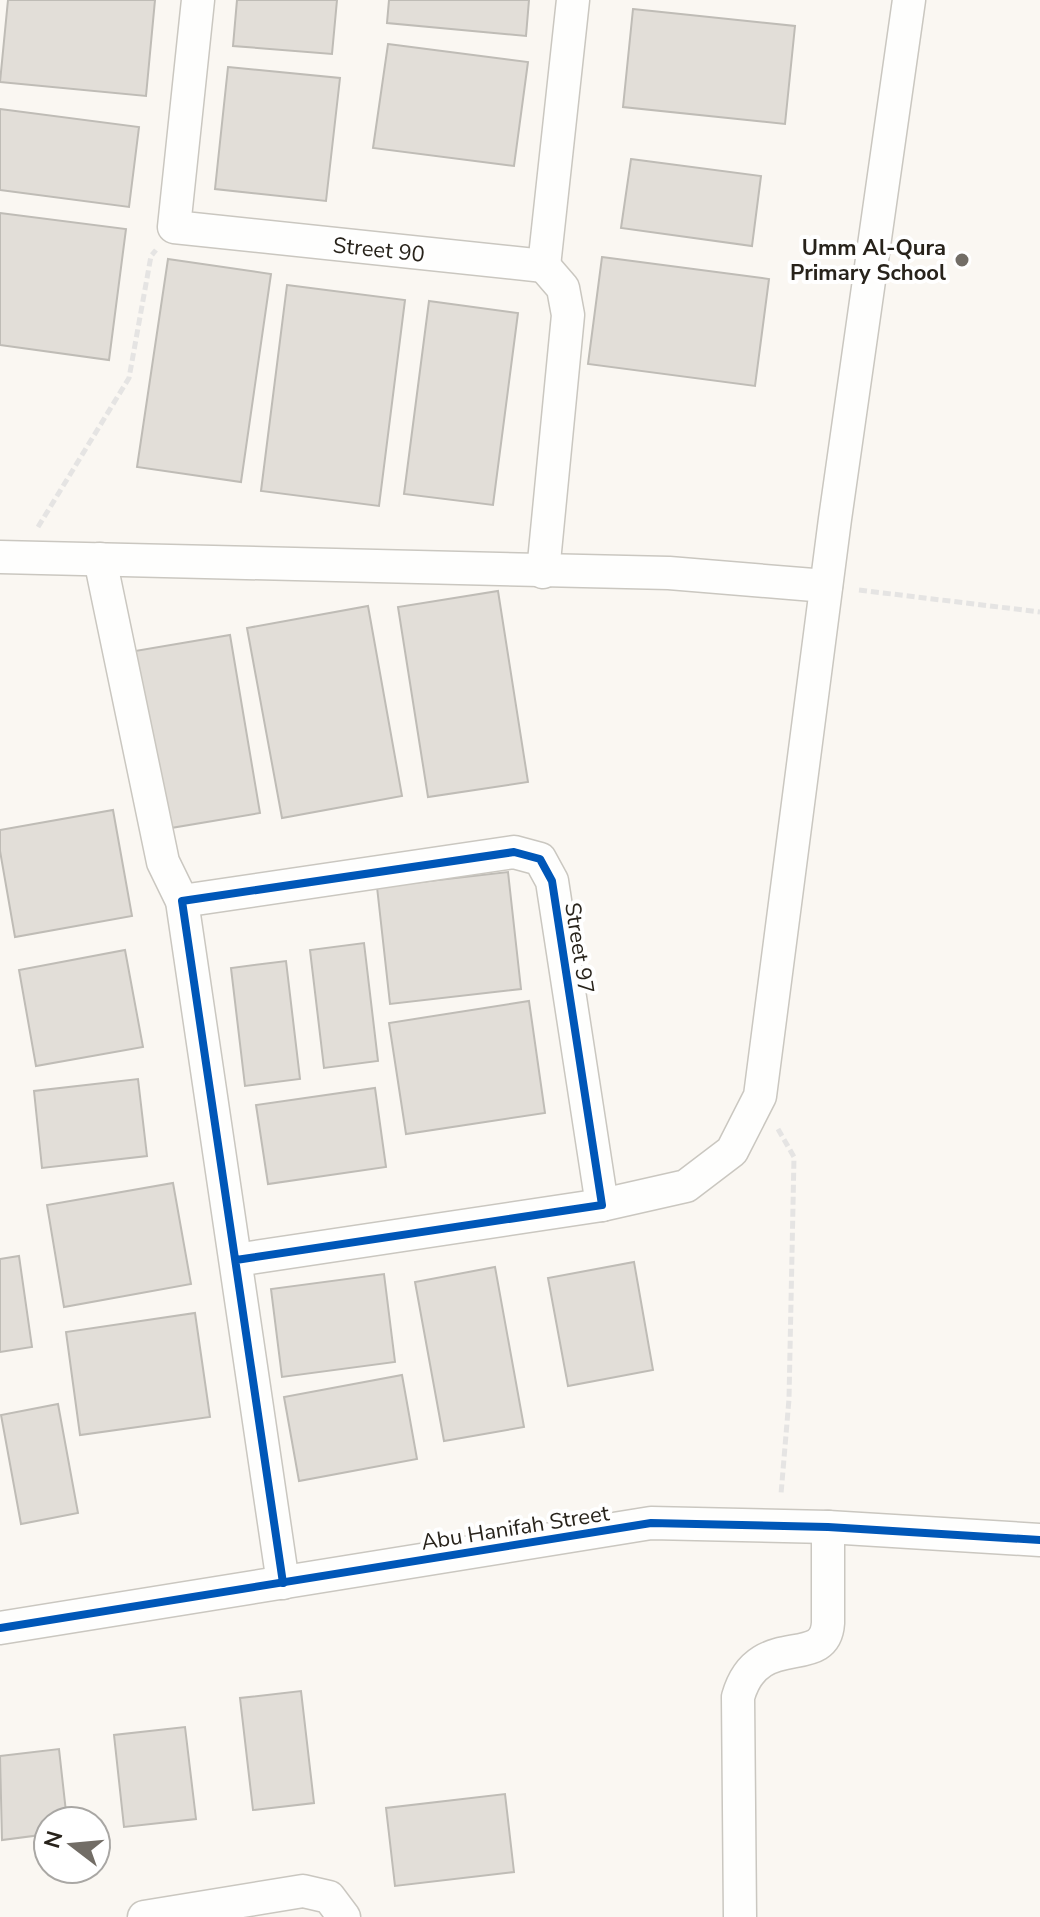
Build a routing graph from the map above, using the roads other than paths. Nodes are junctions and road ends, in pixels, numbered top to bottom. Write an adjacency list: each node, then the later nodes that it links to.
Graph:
1 (198, 0): 4 (street, Street 90)
2 (573, 0): 4 (street)
3 (909, 0): 8 (street)
4 (544, 266): 7 (street)
5 (10, 558): 6 (street)
6 (100, 559): 7 (street); 9 (street)
7 (543, 572): 8 (street)
8 (826, 586): 10 (street)
9 (182, 901): 10 (street, Street 97); 11 (street)
10 (602, 1205): 11 (street)
11 (236, 1260): 14 (street)
12 (828, 1527): 13 (street, Abu Hanifah Street); 14 (street, Abu Hanifah Street); 18 (street)
13 (1040, 1540)
14 (283, 1583): 15 (street, Abu Hanifah Street)
15 (0, 1628)
16 (144, 1917): 17 (street)
17 (344, 1917)
18 (740, 1917)

